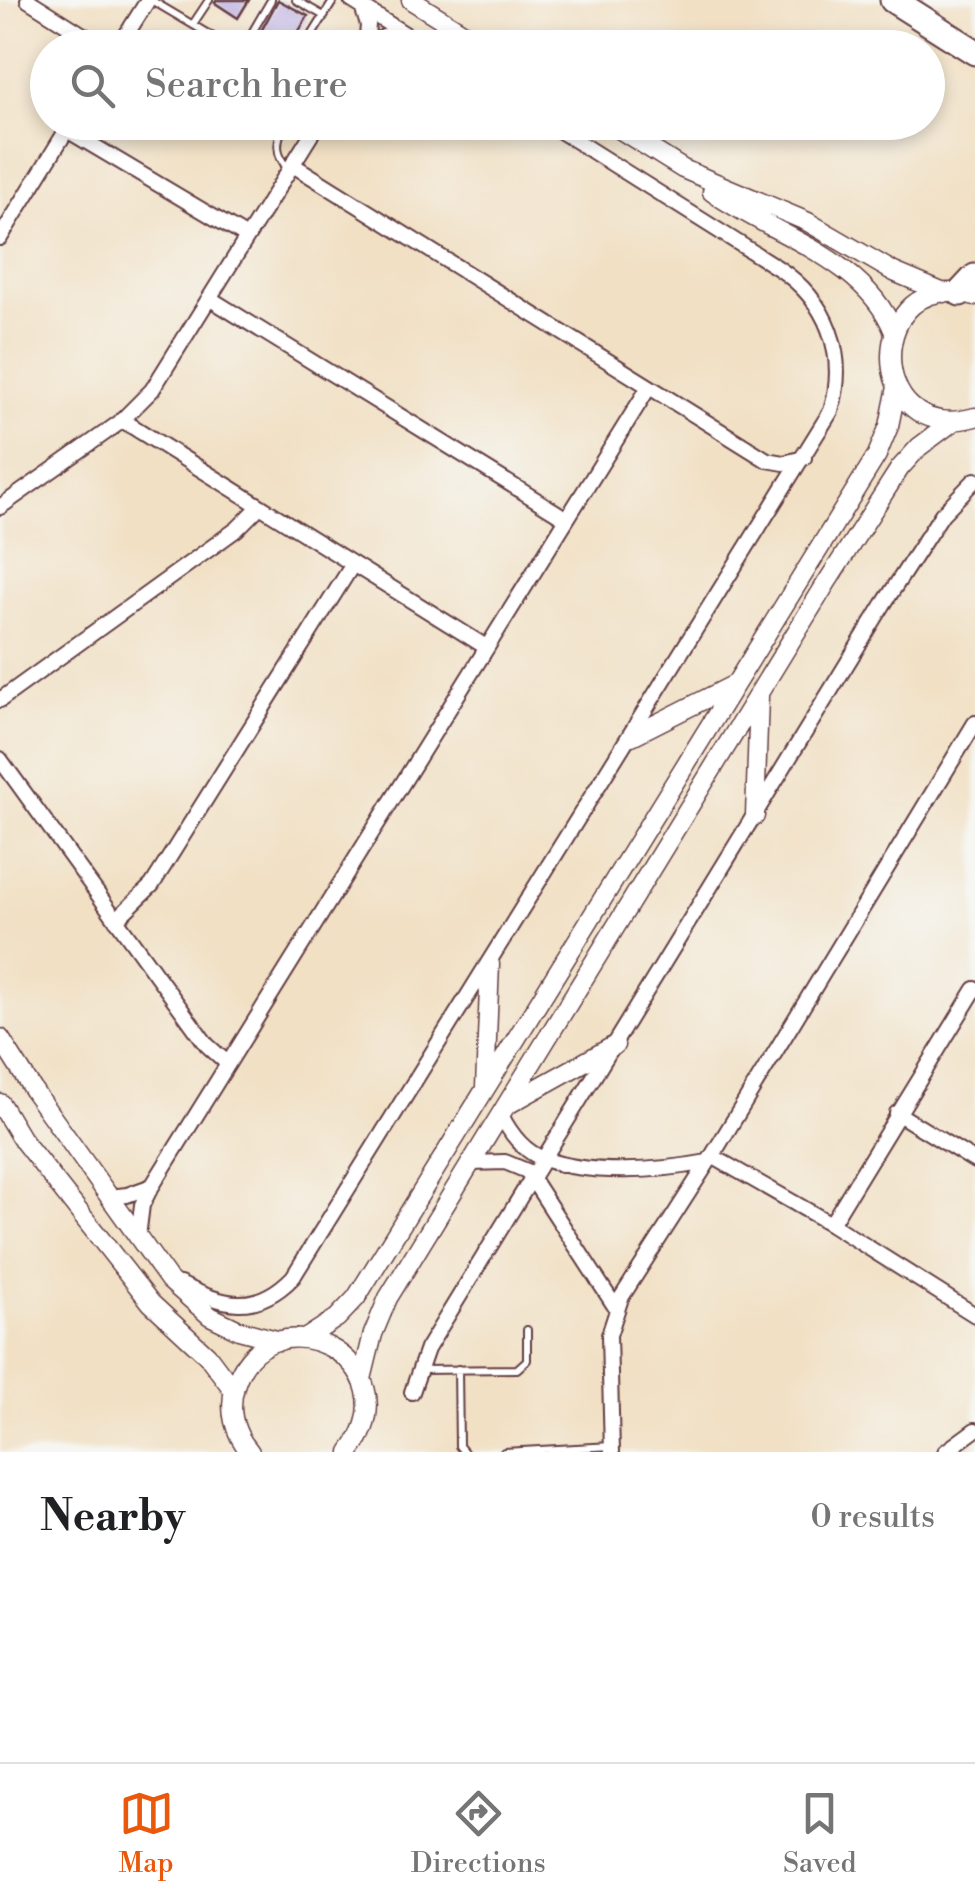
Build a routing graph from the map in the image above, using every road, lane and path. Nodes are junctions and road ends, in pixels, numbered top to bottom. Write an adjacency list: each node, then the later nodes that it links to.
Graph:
1 (28, 0): 13 (street)
2 (150, 0): 11 (lane); 14 (street)
3 (209, 0): 11 (lane)
4 (271, 0): 16 (lane)
5 (296, 0): 10 (lane)
6 (334, 0): 10 (lane)
7 (411, 0): 20 (street)
8 (893, 0): 12 (highway)
9 (357, 3): 18 (street); 19 (street)
10 (324, 16): 17 (lane)
11 (194, 24): 15 (lane)
12 (929, 25): 21 (highway); 22 (highway)
13 (76, 30)
14 (130, 30)
15 (204, 30)
16 (253, 30)
17 (315, 30)
18 (368, 30)
19 (399, 30)
20 (459, 30)
21 (934, 30)
22 (938, 30)
23 (945, 34): 25 (highway)
24 (945, 40): 26 (highway)
25 (975, 52)
26 (975, 68)
27 (60, 140): 36 (street)
28 (91, 140): 35 (street)
29 (278, 140): 33 (lane)
30 (308, 140): 33 (street)
31 (574, 140): 45 (street)
32 (636, 140): 34 (street)
33 (291, 167): 35 (street); 40 (street)
34 (683, 170): 37 (street); 39 (street)
35 (247, 237): 38 (street)
36 (0, 238)
37 (963, 290): 39 (street)
38 (209, 298): 43 (street); 51 (street)
39 (894, 332): 41 (street)
40 (649, 387): 46 (street); 51 (street)
41 (896, 387): 44 (street); 54 (street)
42 (975, 417): 44 (street)
43 (122, 420): 49 (street); 50 (street)
44 (954, 421): 55 (street)
45 (804, 458): 46 (street); 48 (street)
46 (767, 460): 48 (street)
47 (975, 480): 60 (street)
48 (781, 496): 58 (street)
49 (260, 506): 52 (street); 56 (street)
50 (0, 507)
51 (566, 519): 53 (street)
52 (353, 564): 53 (street); 61 (street)
53 (486, 648): 66 (street)
54 (735, 684): 58 (street); 67 (street)
55 (759, 694): 60 (street); 69 (street)
56 (0, 700)
57 (975, 724): 71 (street)
58 (632, 736): 62 (street)
59 (0, 759): 61 (street)
60 (755, 816): 65 (street)
61 (116, 920): 66 (street)
62 (490, 964): 67 (street); 80 (street)
63 (975, 989): 70 (street)
64 (0, 1038): 77 (street)
65 (615, 1045): 69 (street); 72 (street)
66 (227, 1063): 76 (street)
67 (486, 1090): 84 (street)
68 (0, 1103): 89 (street)
69 (504, 1110): 72 (street); 74 (street)
70 (897, 1113): 73 (street); 78 (street)
71 (710, 1159): 72 (street); 78 (street); 81 (street)
72 (544, 1160): 75 (street)
73 (975, 1161)
74 (471, 1164): 75 (street); 88 (street)
75 (532, 1178): 81 (street); 87 (street)
76 (153, 1186): 77 (street); 79 (street)
77 (109, 1197): 79 (street)
78 (831, 1224): 82 (street)
79 (138, 1238): 80 (street)
80 (167, 1278): 85 (street)
81 (616, 1308): 94 (street)
82 (975, 1315)
83 (527, 1330): 86 (lane)
84 (306, 1338): 85 (street); 88 (street)
85 (280, 1341): 89 (street)
86 (458, 1369): 87 (lane); 97 (lane)
87 (418, 1370): 90 (street)
88 (362, 1379): 91 (street)
89 (234, 1391): 93 (street)
90 (412, 1392)
91 (363, 1430): 95 (street); 96 (street)
92 (975, 1430): 99 (street)
93 (243, 1448)
94 (612, 1449): 98 (lane)
95 (350, 1452)
96 (364, 1452)
97 (464, 1452)
98 (504, 1452)
99 (945, 1452)

